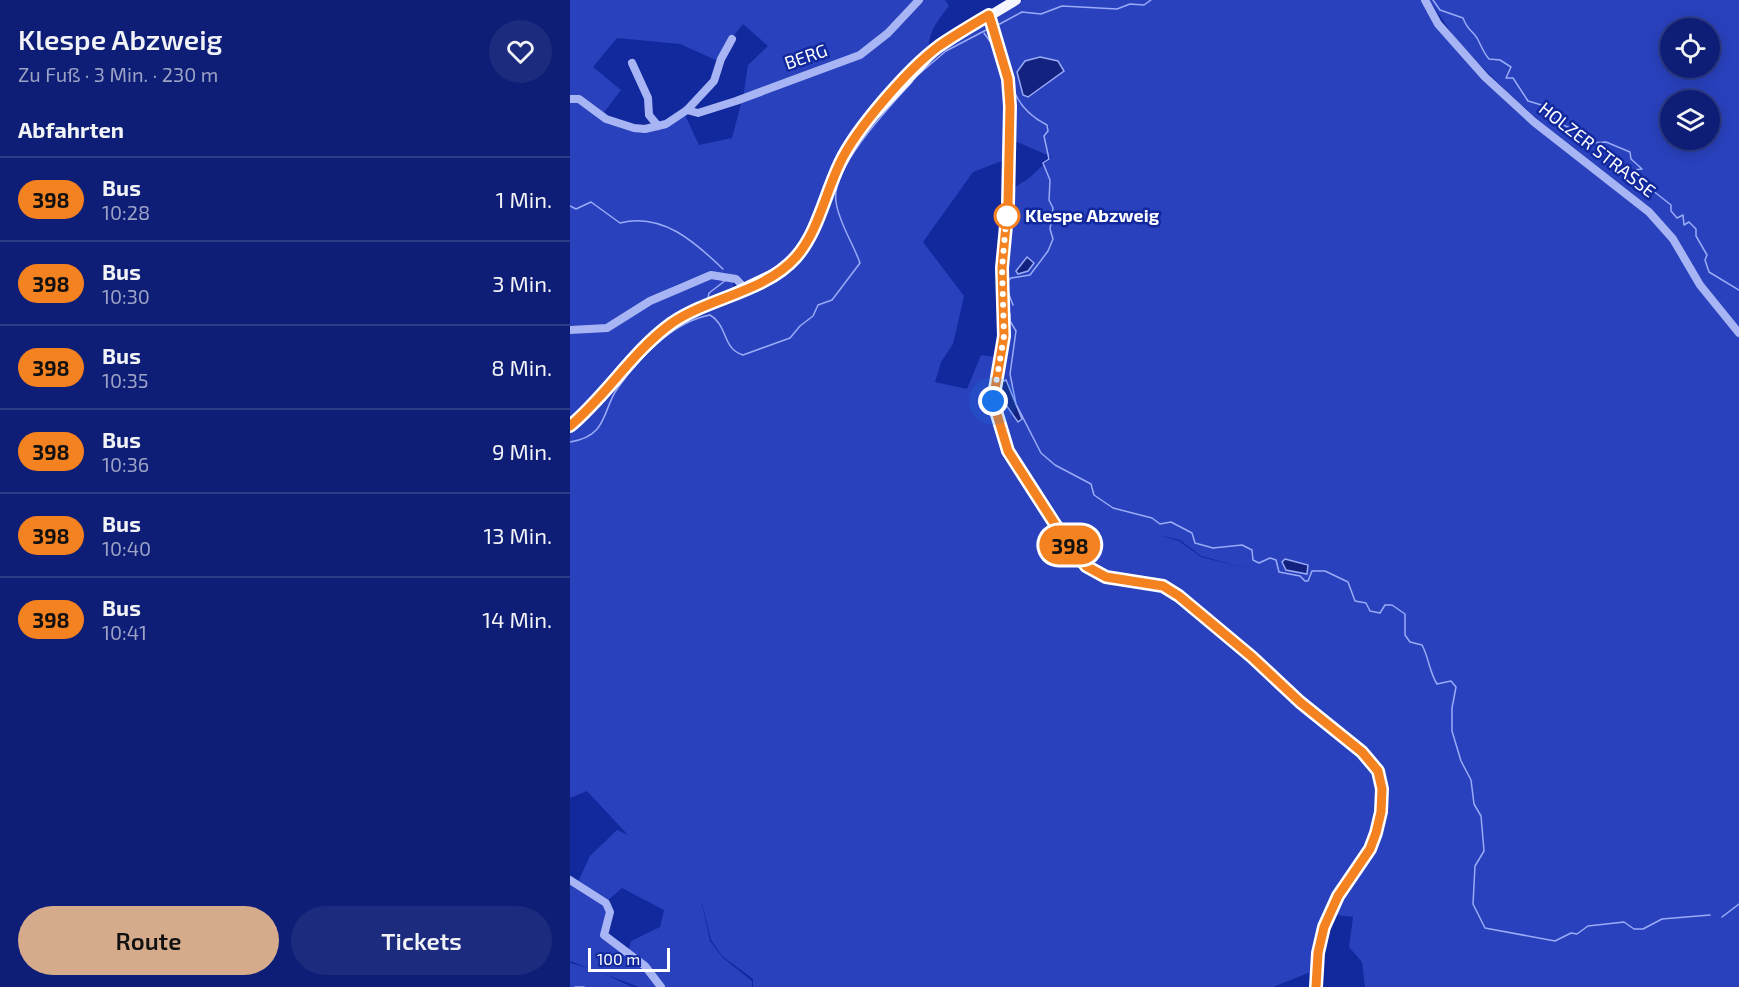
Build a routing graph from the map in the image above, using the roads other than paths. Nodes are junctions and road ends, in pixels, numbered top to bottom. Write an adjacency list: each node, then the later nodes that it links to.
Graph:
1 (919, 0): 8 (street, BERG)
2 (1016, 0): 4 (main road)
3 (1425, 0): 12 (street, HOLZER STRASSE)
4 (989, 15): 10 (main road); 16 (street)
5 (732, 39): 8 (street, BERG)
6 (632, 63): 9 (street)
7 (570, 99): 9 (street, BERG)
8 (687, 110): 9 (street, BERG)
9 (658, 126)
10 (745, 288): 11 (street); 13 (main road)
11 (570, 330)
12 (1739, 333)
13 (570, 426)
14 (570, 880): 15 (street)
15 (661, 987)
16 (1316, 987)

